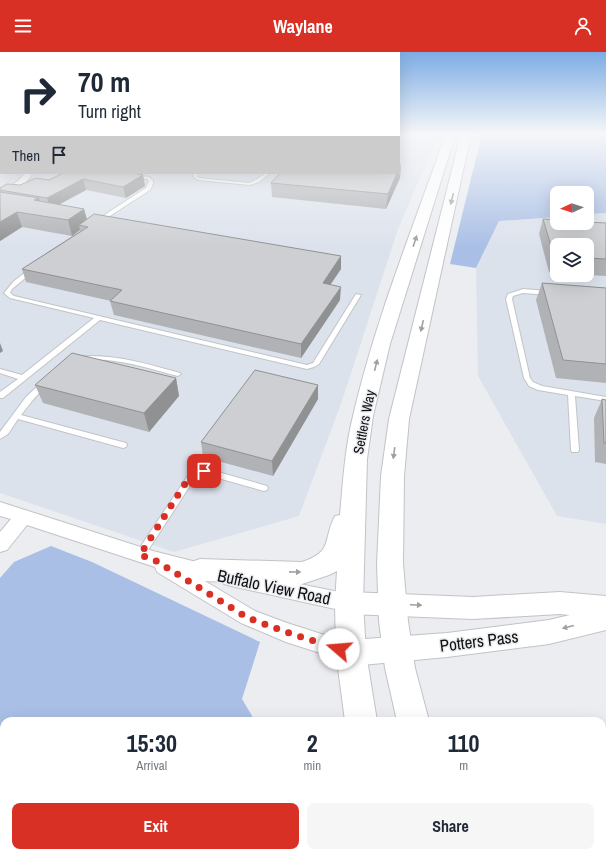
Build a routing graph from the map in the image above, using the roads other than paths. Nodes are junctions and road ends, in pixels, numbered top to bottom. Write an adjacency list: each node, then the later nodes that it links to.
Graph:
1 (438, 172): 25 (main road, Settlers Way, one-way to 1)
2 (457, 172): 33 (main road, one-way to 33)
3 (28, 174): 7 (street)
4 (196, 174): 5 (lane)
5 (267, 174)
6 (126, 175): 8 (lane)
7 (0, 197)
8 (90, 227)
9 (41, 264): 12 (lane)
10 (554, 293): 18 (lane)
11 (358, 295): 12 (lane)
12 (98, 318): 17 (lane)
13 (74, 361): 15 (lane)
14 (0, 371): 17 (lane)
15 (178, 374)
16 (52, 377): 21 (lane)
17 (23, 378): 19 (lane)
18 (572, 393): 20 (lane); 24 (lane)
19 (0, 396)
20 (606, 399)
21 (16, 416): 22 (lane); 23 (lane)
22 (0, 436)
23 (122, 445)
24 (575, 450)
25 (356, 459): 31 (main road, one-way to 25); 32 (main road, Settlers Way)
26 (264, 488): 30 (lane)
27 (0, 509): 28 (street, Buffalo View Road)
28 (22, 517): 29 (street); 30 (street, Buffalo View Road)
29 (0, 545)
30 (146, 557): 31 (street, Buffalo View Road); 37 (street, Buffalo View Road)
31 (200, 570): 32 (street, Buffalo View Road)
32 (349, 603): 33 (street, Potters Pass); 37 (main road, Settlers Way)
33 (393, 604): 34 (street, Potters Pass, one-way to 34); 36 (main road)
34 (606, 607)
35 (606, 618): 36 (street, Potters Pass, one-way to 36)
36 (397, 650): 37 (street, Potters Pass); 39 (main road)
37 (351, 653): 38 (main road, Settlers Way)
38 (360, 717)
39 (412, 717)

